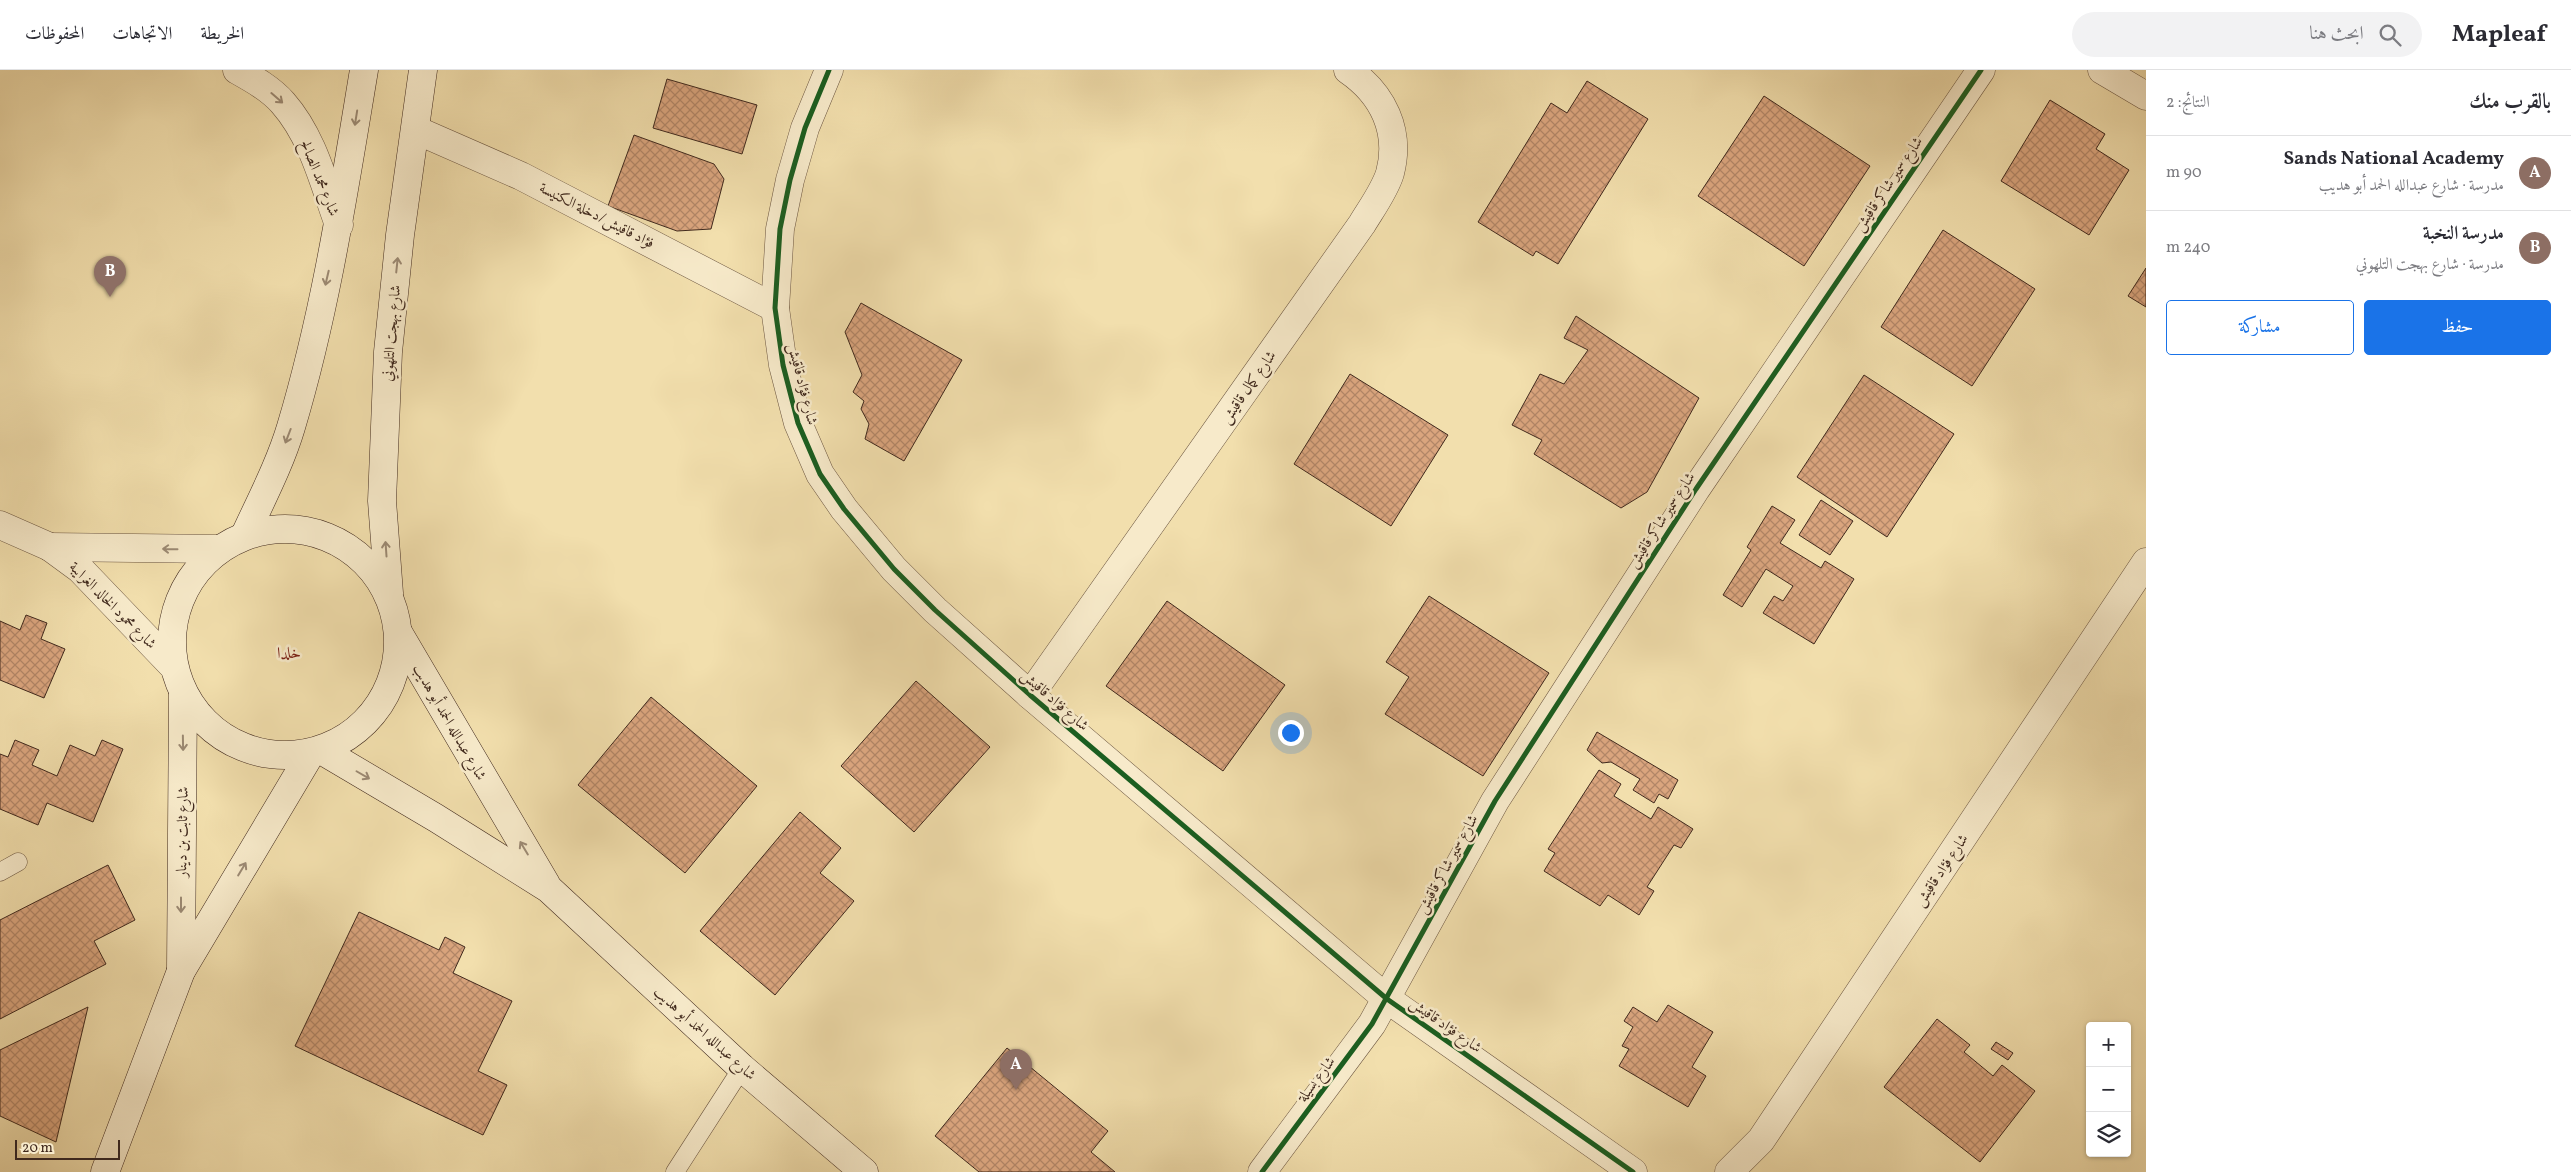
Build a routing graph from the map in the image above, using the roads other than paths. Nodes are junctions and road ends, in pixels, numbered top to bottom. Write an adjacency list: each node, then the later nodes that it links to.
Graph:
1 (237, 70): 10 (street, شارع محمد الصالح, one-way to 10)
2 (364, 70): 10 (street, one-way to 10)
3 (423, 70): 9 (street, شارع بهجت التلهوني)
4 (829, 70): 11 (street, شارع فؤاد قاقيش)
5 (1348, 70): 21 (street, شارع كمال قاقيش)
6 (1981, 70): 27 (street, شارع سمير شاكر قاقيش)
7 (2102, 70): 8 (street)
8 (2146, 96)
9 (416, 130): 11 (street, فؤاد قاقيش/دخلة الكنيسة); 17 (street, شارع بهجت التلهوني, one-way to 9)
10 (339, 225): 13 (street, one-way to 13)
11 (775, 308): 21 (street, شارع فؤاد قاقيش)
12 (0, 525): 14 (street, شارع محمود الخالد الغرايبة)
13 (245, 535): 15 (street); 17 (street)
14 (50, 547): 15 (street, شارع محمود الخالد الغرايبة, one-way to 14); 19 (street, شارع محمود الخالد الغرايبة)
15 (218, 549): 19 (street)
16 (2146, 562): 34 (street, شارع فؤاد قاقيش)
17 (390, 598): 18 (street)
18 (398, 632): 22 (street); 25 (street, شارع عبدالله الحمد أبو هديب, one-way to 18)
19 (173, 666): 20 (street)
20 (183, 694): 22 (street); 26 (street, شارع ثابت بن دينار, one-way to 26)
21 (1030, 695): 27 (street, شارع فؤاد قاقيش)
22 (316, 752): 25 (street, شارع عبدالله الحمد أبو هديب, one-way to 25); 26 (street, شارع ثابت بن دينار, one-way to 22)
23 (18, 862): 24 (lane)
24 (0, 872)
25 (549, 890): 28 (street, شارع عبدالله الحمد أبو هديب)
26 (181, 971): 29 (street, شارع ثابت بن دينار)
27 (1387, 999): 32 (street, شارع بسيلة); 33 (street, شارع فؤاد قاقيش)
28 (742, 1068): 30 (lane); 31 (street, شارع عبدالله الحمد أبو هديب)
29 (105, 1172)
30 (675, 1172)
31 (864, 1172)
32 (1262, 1172)
33 (1633, 1172)
34 (1729, 1172)

